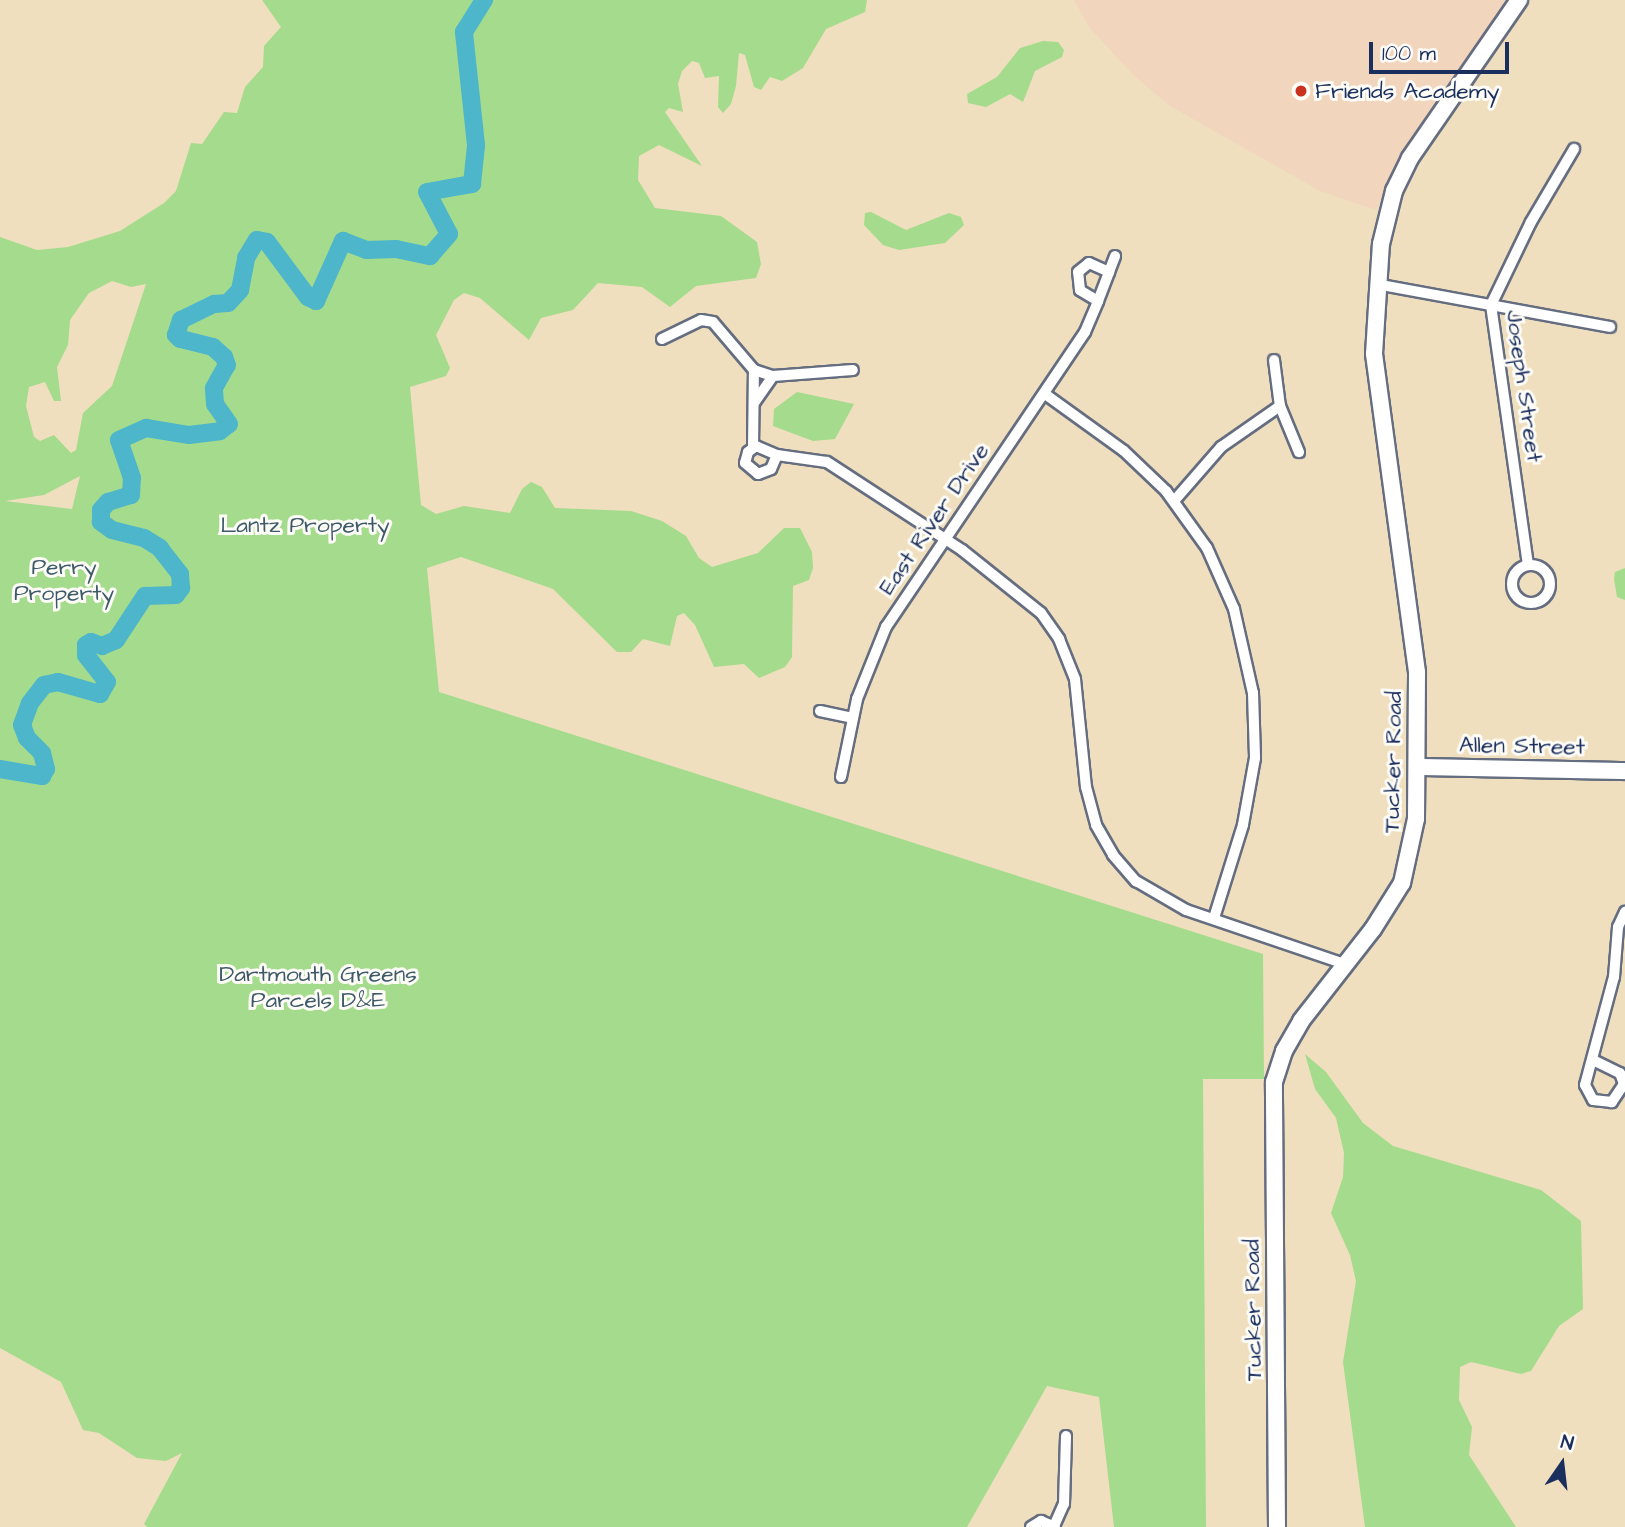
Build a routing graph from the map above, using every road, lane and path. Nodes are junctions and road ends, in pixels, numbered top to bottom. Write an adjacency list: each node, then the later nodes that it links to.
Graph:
1 (1519, 0): 5 (main road, Tucker Road)
2 (1574, 149): 7 (street, Joseph Street)
3 (1115, 256): 4 (street, East River Drive)
4 (1109, 272): 6 (street, East River Drive); 6 (street)
5 (1376, 284): 7 (street); 25 (main road, Tucker Road)
6 (1098, 301): 14 (street, East River Drive)
7 (1491, 305): 8 (street); 22 (street, Joseph Street)
8 (1610, 327)
9 (662, 339): 11 (street)
10 (1274, 359): 16 (street)
11 (754, 370): 13 (street); 15 (street)
12 (853, 370): 13 (street)
13 (773, 376): 15 (street)
14 (1045, 394): 20 (street); 21 (street, East River Drive)
15 (755, 402): 17 (street)
16 (1280, 405): 18 (street); 20 (street)
17 (753, 448): 19 (street); 19 (street)
18 (1299, 452)
19 (777, 455): 21 (street)
20 (1174, 500): 29 (street)
21 (946, 539): 24 (street, East River Drive); 29 (street)
22 (1528, 565)
23 (820, 711): 24 (street)
24 (852, 718): 27 (street, East River Drive)
25 (1418, 767): 26 (main road, Allen Street); 30 (main road, Tucker Road)
26 (1625, 771)
27 (841, 777)
28 (1625, 912): 31 (street)
29 (1214, 918): 30 (street)
30 (1345, 964): 35 (main road, Tucker Road)
31 (1593, 1060)
32 (1066, 1436): 33 (street)
33 (1055, 1526): 34 (street)
34 (1031, 1527)
35 (1277, 1527)

